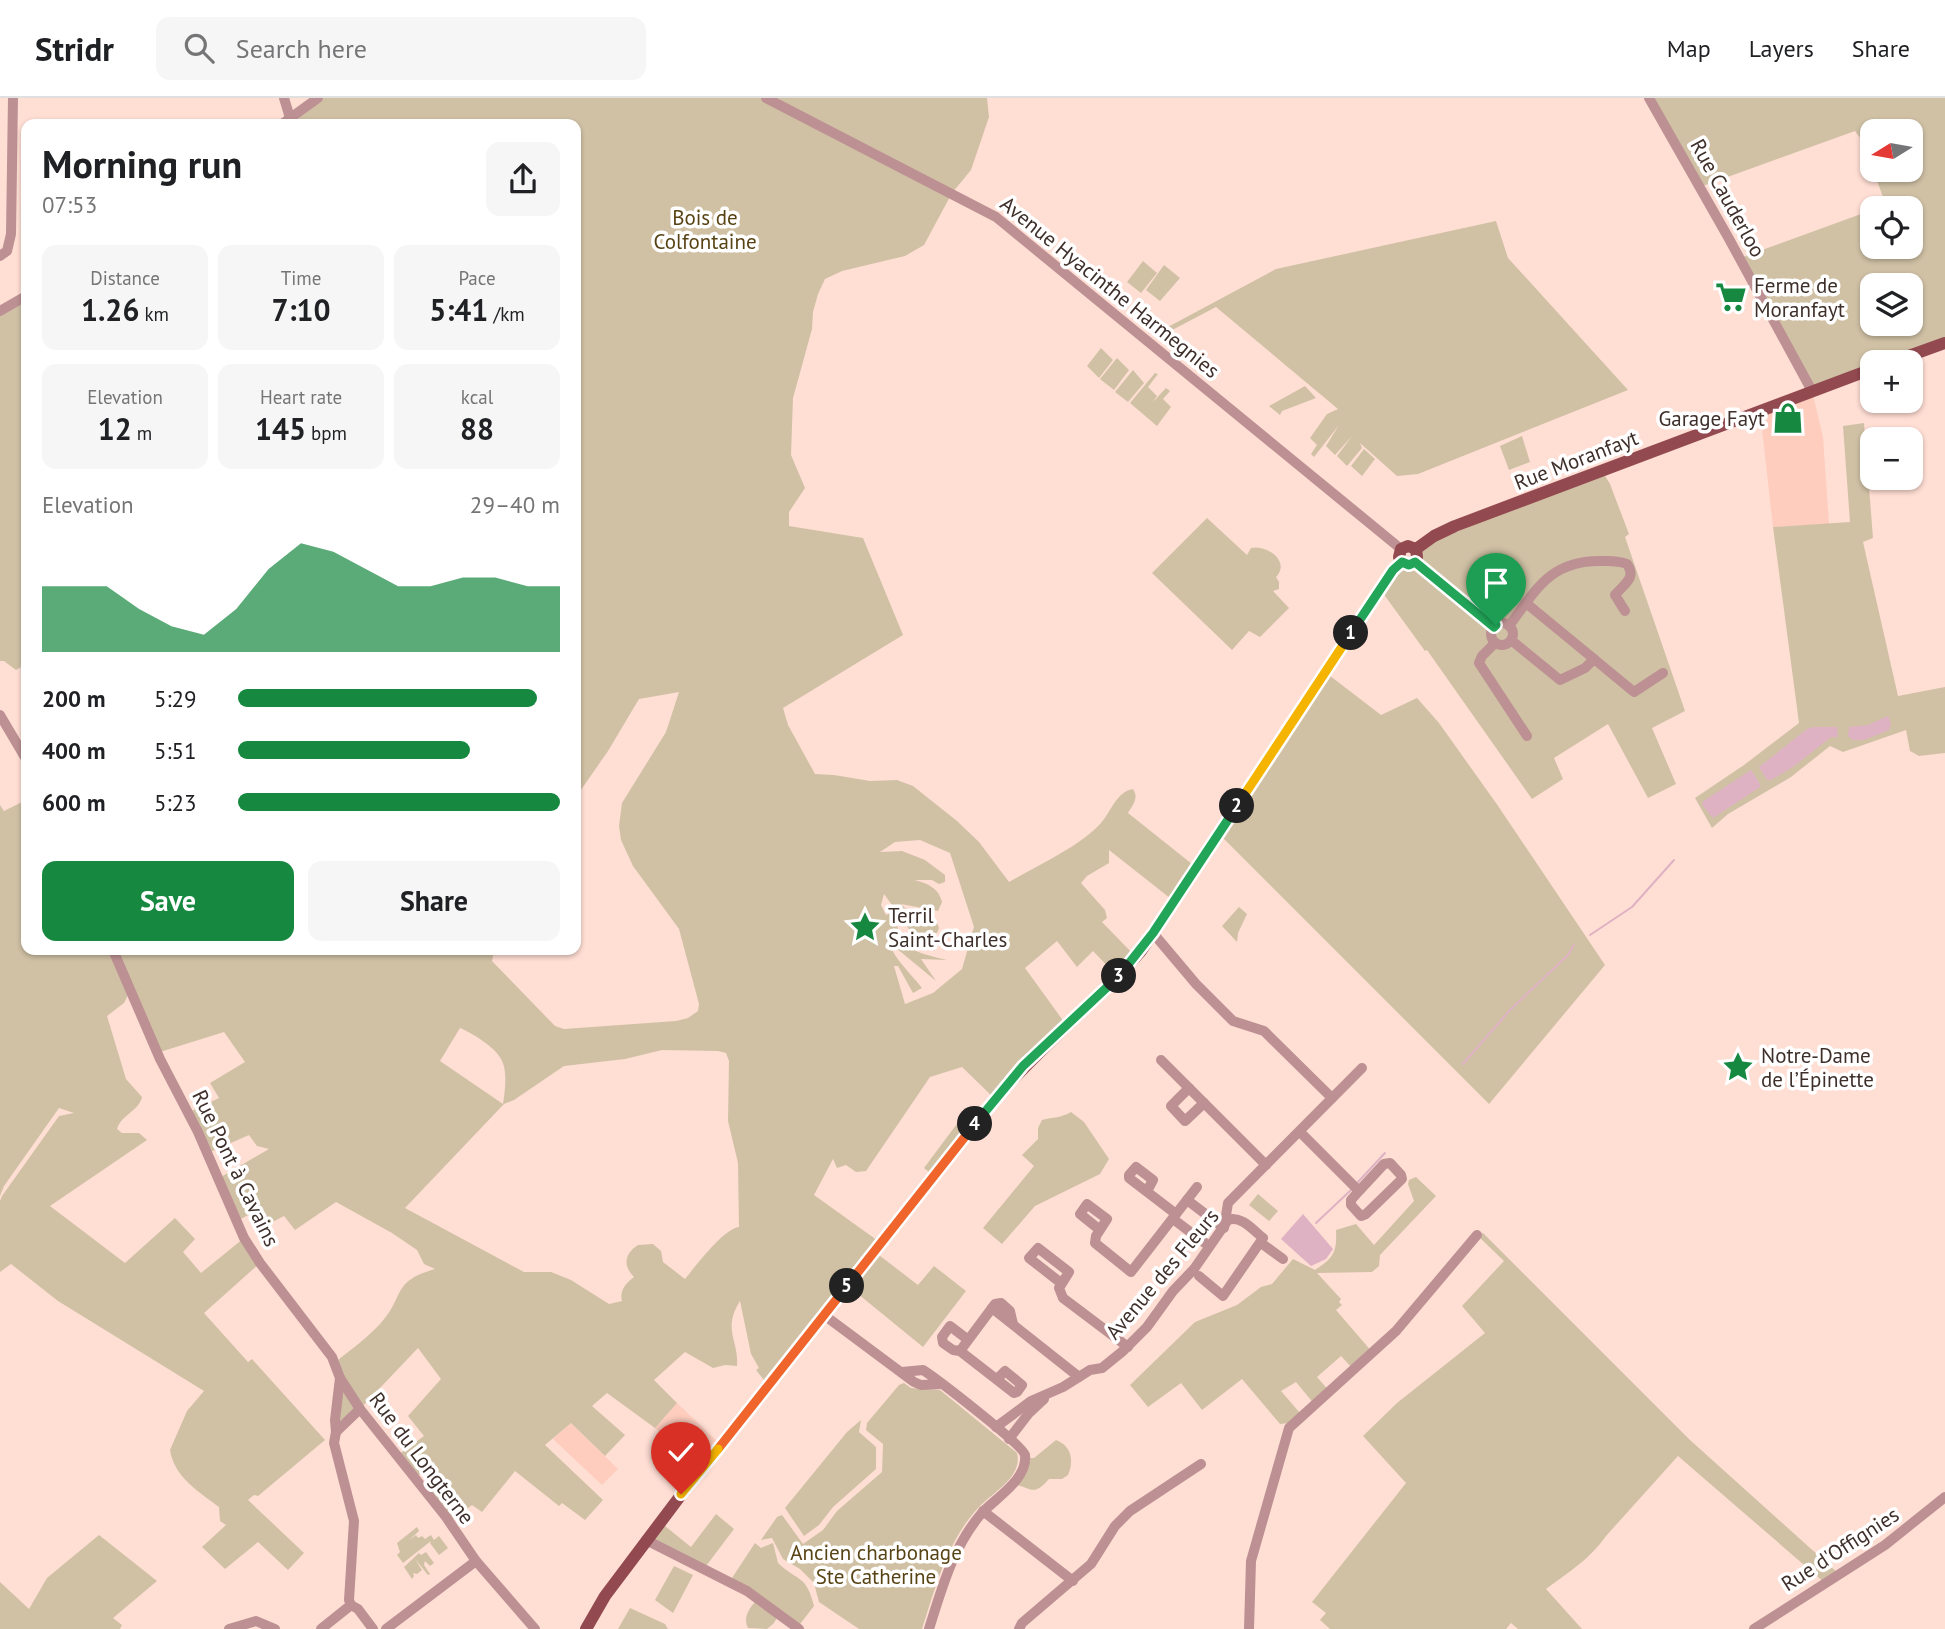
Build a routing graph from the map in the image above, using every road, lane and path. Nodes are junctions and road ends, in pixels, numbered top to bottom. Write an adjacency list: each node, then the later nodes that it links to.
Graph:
1 (13, 98): 7 (street)
2 (284, 98): 8 (street)
3 (318, 98): 9 (street)
4 (766, 98): 17 (street, Avenue Hyacinthe Harmegnies)
5 (1648, 98): 16 (street, Rue Cauderloo)
6 (0, 111): 7 (street)
7 (13, 112): 10 (street)
8 (286, 119)
9 (289, 119)
10 (0, 256)
11 (21, 299): 12 (street)
12 (0, 312)
13 (1945, 343): 14 (main road)
14 (1923, 351)
15 (1860, 373): 16 (main road, Rue Moranfayt)
16 (1812, 391): 17 (main road, Rue Moranfayt)
17 (1408, 556): 21 (street, Avenue Hyacinthe Harmegnies); 29 (main road, Rue Moranfayt)
18 (1526, 603): 19 (street); 20 (street); 24 (street)
19 (1625, 611)
20 (1508, 626): 21 (street); 22 (street)
21 (1494, 627): 23 (street)
22 (1511, 640): 23 (street); 24 (street)
23 (1495, 643): 27 (street)
24 (1594, 659): 25 (street)
25 (1663, 673)
26 (0, 715): 28 (street)
27 (1527, 736)
28 (21, 751)
29 (1153, 933): 34 (street); 51 (main road, Rue Moranfayt)
30 (115, 955): 55 (street, Rue Pont à Cavains)
31 (1161, 1060): 33 (street)
32 (1362, 1068): 34 (street)
33 (1189, 1088): 35 (street); 35 (street)
34 (1332, 1098): 36 (street)
35 (1204, 1103): 37 (street)
36 (1300, 1132): 37 (street); 40 (street)
37 (1266, 1166): 43 (street)
38 (1197, 1187): 41 (street)
39 (1147, 1191): 42 (street)
40 (1359, 1191): 40 (street)
41 (1187, 1200): 42 (street); 43 (street)
42 (1174, 1217): 44 (street); 47 (street)
43 (1224, 1228): 46 (street, Avenue des Fleurs); 47 (street, Avenue des Fleurs)
44 (1100, 1230)
45 (1477, 1235): 80 (street)
46 (1262, 1241): 48 (street); 49 (street)
47 (1209, 1247): 53 (street, Avenue des Fleurs)
48 (1283, 1259)
49 (1199, 1276)
50 (1061, 1283): 53 (street)
51 (824, 1315): 60 (street); 66 (main road)
52 (967, 1339): 54 (street); 54 (street); 56 (street)
53 (1124, 1346): 56 (street, Avenue des Fleurs)
54 (956, 1350): 57 (street)
55 (340, 1378): 58 (street, Rue du Longterne); 61 (street)
56 (1077, 1378): 59 (street, Avenue des Fleurs)
57 (997, 1379)
58 (360, 1409): 61 (street); 67 (street, Rue du Longterne)
59 (1026, 1410): 60 (street, Avenue des Fleurs); 62 (street, Avenue des Fleurs)
60 (996, 1427): 62 (street)
61 (336, 1432): 69 (street)
62 (1009, 1439): 65 (street)
63 (1201, 1464): 68 (street)
64 (1945, 1497): 81 (street, Rue d'Offignies)
65 (983, 1511): 68 (street); 78 (street)
66 (646, 1540): 76 (main road); 77 (street)
67 (476, 1561): 74 (street); 75 (street, Rue du Longterne)
68 (1073, 1581): 79 (street)
69 (351, 1605): 72 (street); 73 (street)
70 (229, 1629): 71 (street)
71 (275, 1629)
72 (321, 1629)
73 (373, 1629)
74 (386, 1629)
75 (535, 1629)
76 (586, 1629)
77 (799, 1629)
78 (929, 1629)
79 (1019, 1629)
80 (1249, 1629)
81 (1754, 1629)

